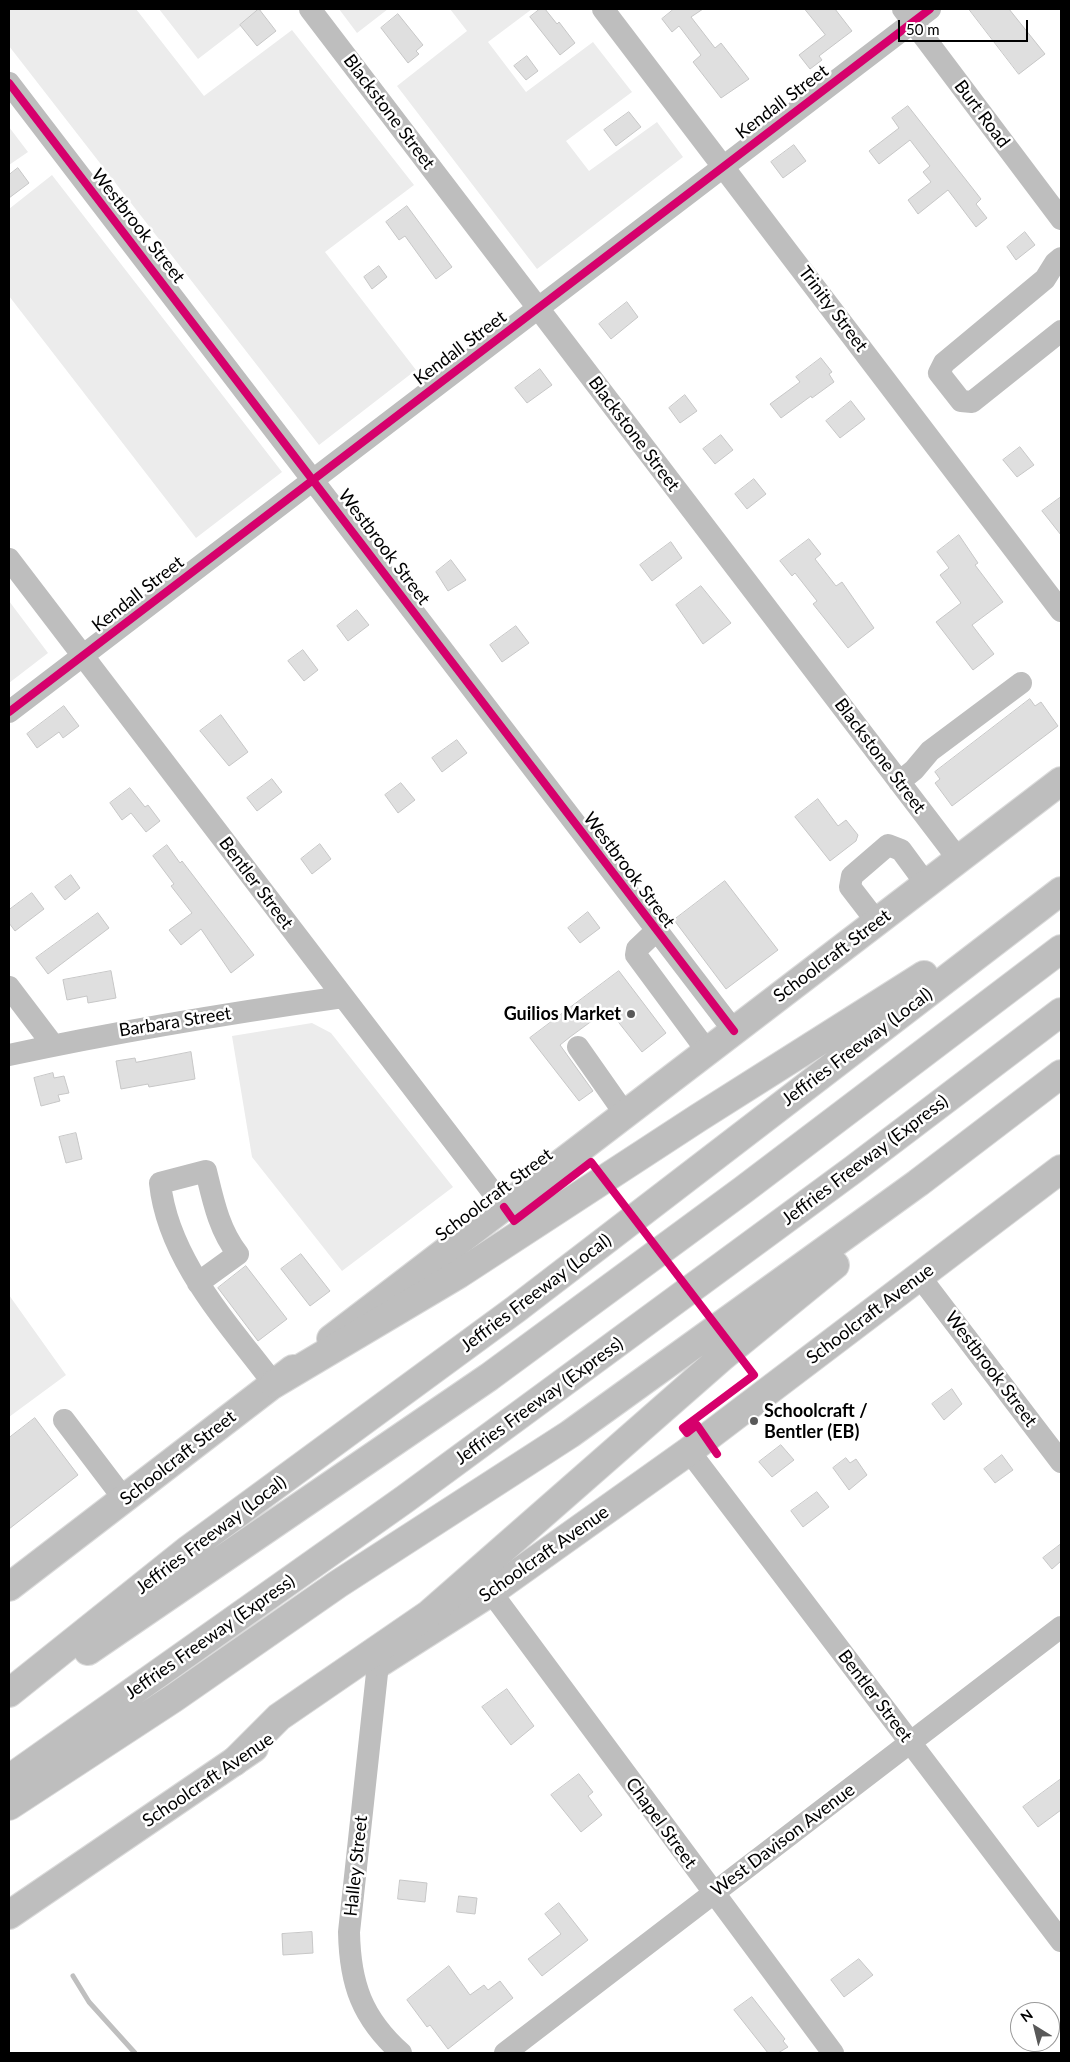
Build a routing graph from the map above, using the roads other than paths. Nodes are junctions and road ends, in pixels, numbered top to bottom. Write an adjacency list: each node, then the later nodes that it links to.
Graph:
1 (310, 9): 8 (street, Blackstone Street)
2 (603, 9): 5 (street, Trinity Street)
3 (915, 13): 5 (street, Kendall Street); 6 (street, Burt Road)
4 (9, 83): 10 (street, Westbrook Street)
5 (723, 165): 8 (street, Kendall Street); 12 (street, Trinity Street)
6 (1061, 219)
7 (1061, 258): 9 (street)
8 (538, 308): 10 (street, Kendall Street); 17 (street, Blackstone Street)
9 (1061, 331)
10 (313, 479): 13 (street, Kendall Street); 23 (street, Westbrook Street)
11 (9, 559): 13 (street, Bentler Street)
12 (1061, 611)
13 (82, 656): 15 (street, Kendall Street); 26 (street, Bentler Street)
14 (1021, 683): 17 (street)
15 (9, 712)
16 (1061, 781): 18 (main road, Schoolcraft Street)
17 (899, 782): 18 (street, Blackstone Street)
18 (959, 860): 20 (main road, Schoolcraft Street)
19 (1061, 873): 40 (main road)
20 (926, 884): 22 (main road, Schoolcraft Street); 22 (street)
21 (1061, 891): 49 (main road, Jeffries Freeway (Local))
22 (877, 922): 28 (main road, Schoolcraft Street)
23 (656, 931): 28 (street, Westbrook Street); 31 (street)
24 (1061, 949): 50 (main road)
25 (9, 987): 29 (street)
26 (343, 997): 29 (street, Barbara Street); 37 (street, Bentler Street)
27 (1061, 1012): 53 (main road, Jeffries Freeway (Express))
28 (734, 1031): 31 (main road, Schoolcraft Street)
29 (53, 1045): 32 (street, Barbara Street)
30 (578, 1047): 35 (street)
31 (707, 1052): 35 (main road, Schoolcraft Street)
32 (9, 1055)
33 (1061, 1074): 34 (main road)
34 (1031, 1097): 52 (main road); 54 (main road)
35 (625, 1114): 37 (main road, Schoolcraft Street)
36 (1061, 1168): 39 (main road, Schoolcraft Avenue)
37 (504, 1207): 40 (main road, Schoolcraft Street)
38 (206, 1277): 38 (street); 40 (street)
39 (920, 1277): 42 (main road, Schoolcraft Avenue); 43 (street, Westbrook Street)
40 (274, 1384): 44 (main road, Schoolcraft Street)
41 (64, 1420): 44 (street)
42 (689, 1451): 46 (main road, Schoolcraft Avenue); 51 (street, Bentler Street)
43 (1061, 1462)
44 (124, 1499): 45 (main road, Schoolcraft Street)
45 (12, 1578)
46 (491, 1592): 48 (main road, Schoolcraft Avenue); 55 (street, Chapel Street)
47 (1061, 1627): 51 (street, West Davison Avenue)
48 (378, 1664): 52 (main road, Schoolcraft Avenue); 58 (street, Halley Street)
49 (9, 1694)
50 (9, 1705)
51 (911, 1743): 55 (street, West Davison Avenue); 57 (street, Bentler Street)
52 (234, 1762): 56 (main road, Schoolcraft Avenue)
53 (9, 1779)
54 (9, 1806)
55 (712, 1893): 59 (street, West Davison Avenue); 60 (street, Chapel Street)
56 (9, 1915)
57 (1061, 1941)
58 (401, 2053)
59 (505, 2053)
60 (833, 2053)

